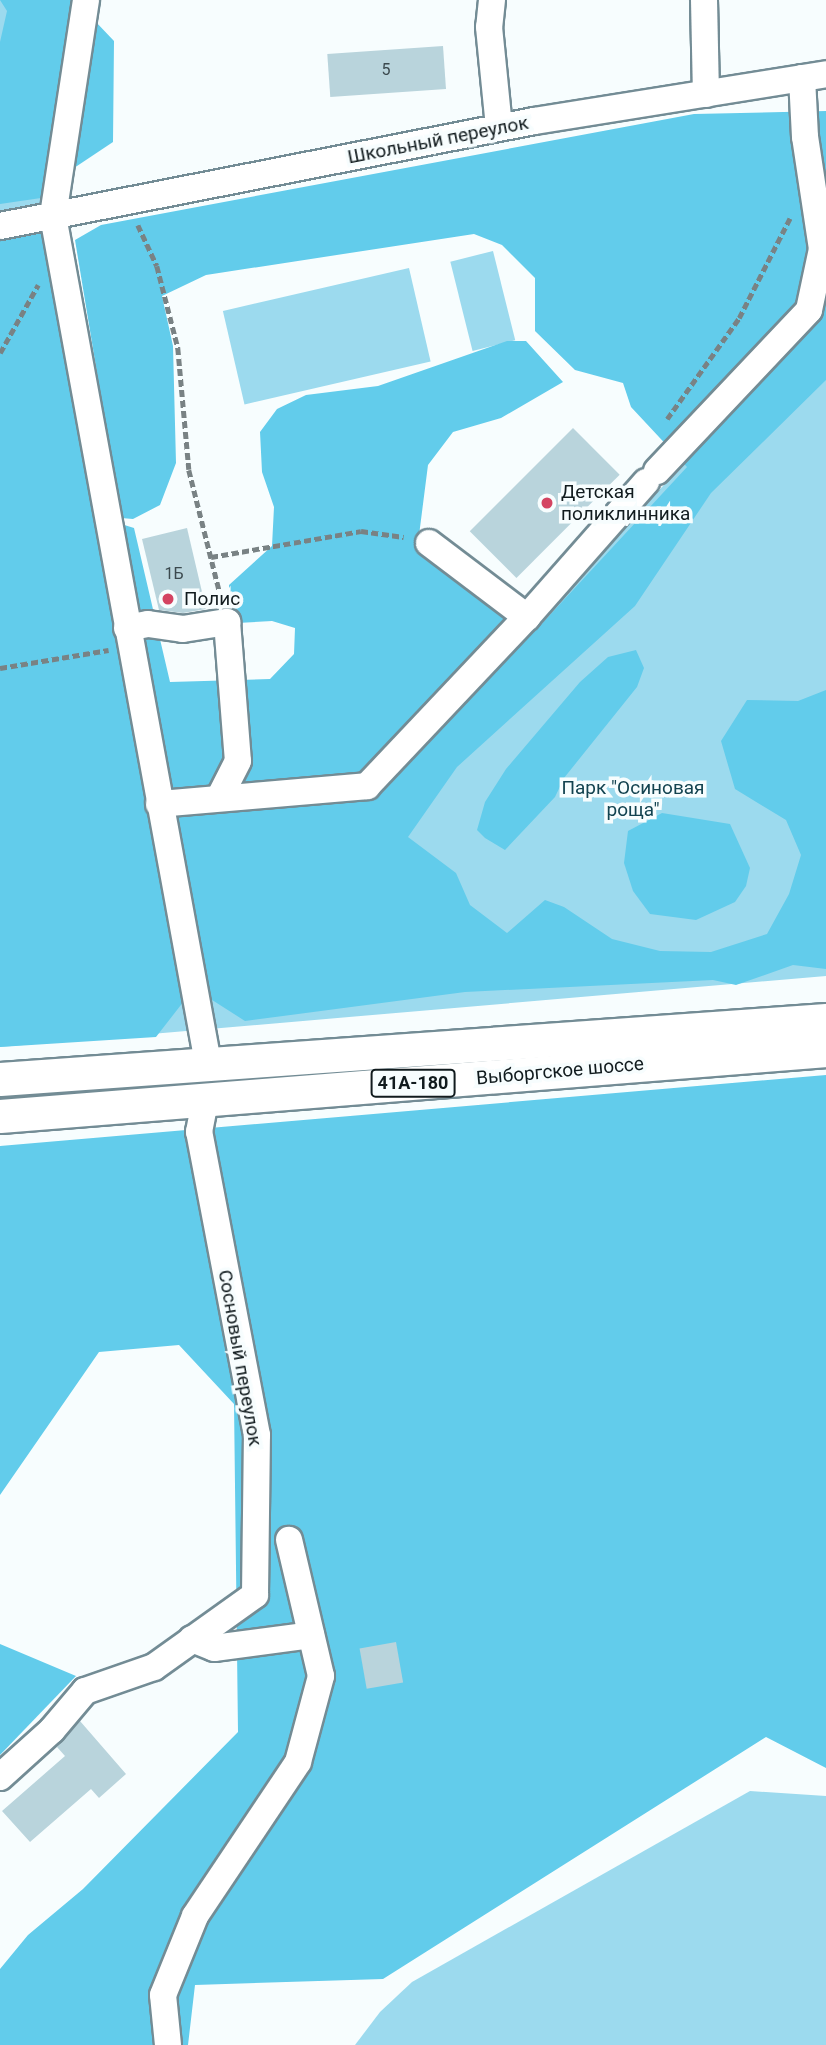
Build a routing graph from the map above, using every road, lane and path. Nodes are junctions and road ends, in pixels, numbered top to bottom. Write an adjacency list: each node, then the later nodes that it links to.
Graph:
1 (86, 0): 9 (street)
2 (492, 0): 6 (street)
3 (704, 0): 5 (street)
4 (814, 76): 5 (street, Школьный переулок); 7 (street)
5 (706, 94): 6 (street, Школьный переулок)
6 (499, 128): 8 (street, Школьный переулок)
7 (811, 179): 13 (path); 16 (street)
8 (127, 202): 9 (street, Школьный переулок); 15 (path)
9 (53, 216): 10 (street, Школьный переулок); 11 (street)
10 (0, 226)
11 (57, 243): 12 (path); 18 (street)
12 (0, 354)
13 (662, 427)
14 (429, 543): 15 (path); 16 (street)
15 (211, 557): 17 (path)
16 (527, 617): 20 (street)
17 (227, 622): 18 (street); 20 (street)
18 (129, 637): 19 (path); 21 (street)
19 (0, 668)
20 (219, 796): 21 (street)
21 (159, 804): 24 (street)
22 (826, 1020): 24 (main road, Выборгское шоссе / 41А-180)
23 (826, 1050): 26 (main road, Выборгское шоссе / 41А-180)
24 (208, 1063): 25 (main road, Выборгское шоссе / 41А-180)
25 (0, 1079)
26 (205, 1100): 27 (main road, Выборгское шоссе / 41А-180); 30 (street, Сосновый переулок)
27 (0, 1116)
28 (289, 1541): 29 (street)
29 (311, 1635): 30 (street); 32 (street)
30 (192, 1639): 31 (street, Сосновый переулок)
31 (0, 1777)
32 (167, 2045)

